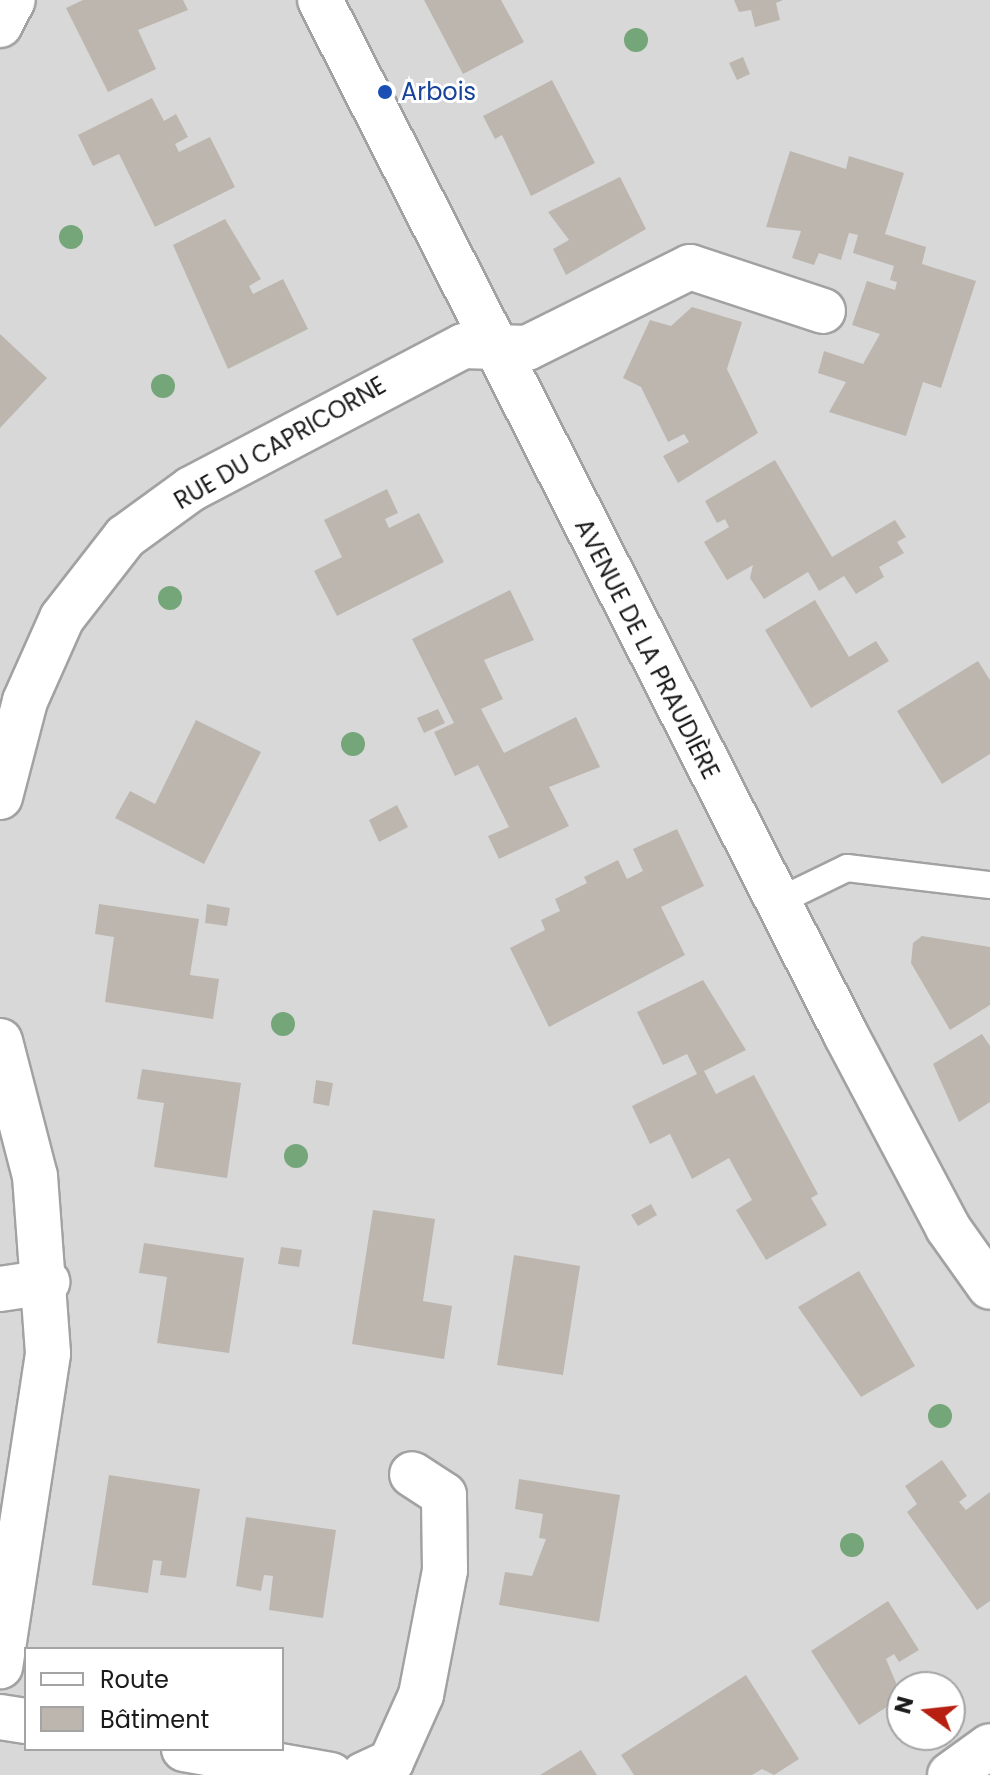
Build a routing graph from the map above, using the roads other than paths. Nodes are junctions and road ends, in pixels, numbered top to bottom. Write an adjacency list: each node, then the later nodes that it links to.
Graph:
1 (13, 0): 3 (street)
2 (320, 0): 5 (street, AVENUE DE LA PRAUDIÈRE)
3 (0, 25)
4 (823, 311): 5 (street, RUE DU CAPRICORNE)
5 (490, 345): 6 (street, RUE DU CAPRICORNE); 8 (street, AVENUE DE LA PRAUDIÈRE)
6 (0, 797)
7 (990, 885): 8 (lane)
8 (777, 902): 11 (street, AVENUE DE LA PRAUDIÈRE)
9 (0, 1041): 10 (street)
10 (47, 1282): 12 (street); 14 (street)
11 (990, 1287)
12 (0, 1289)
13 (412, 1474): 20 (street)
14 (0, 1666)
15 (0, 1717): 16 (street)
16 (24, 1721)
17 (990, 1746): 21 (street)
18 (195, 1751): 19 (street)
19 (331, 1775)
20 (363, 1775)
21 (950, 1775)

